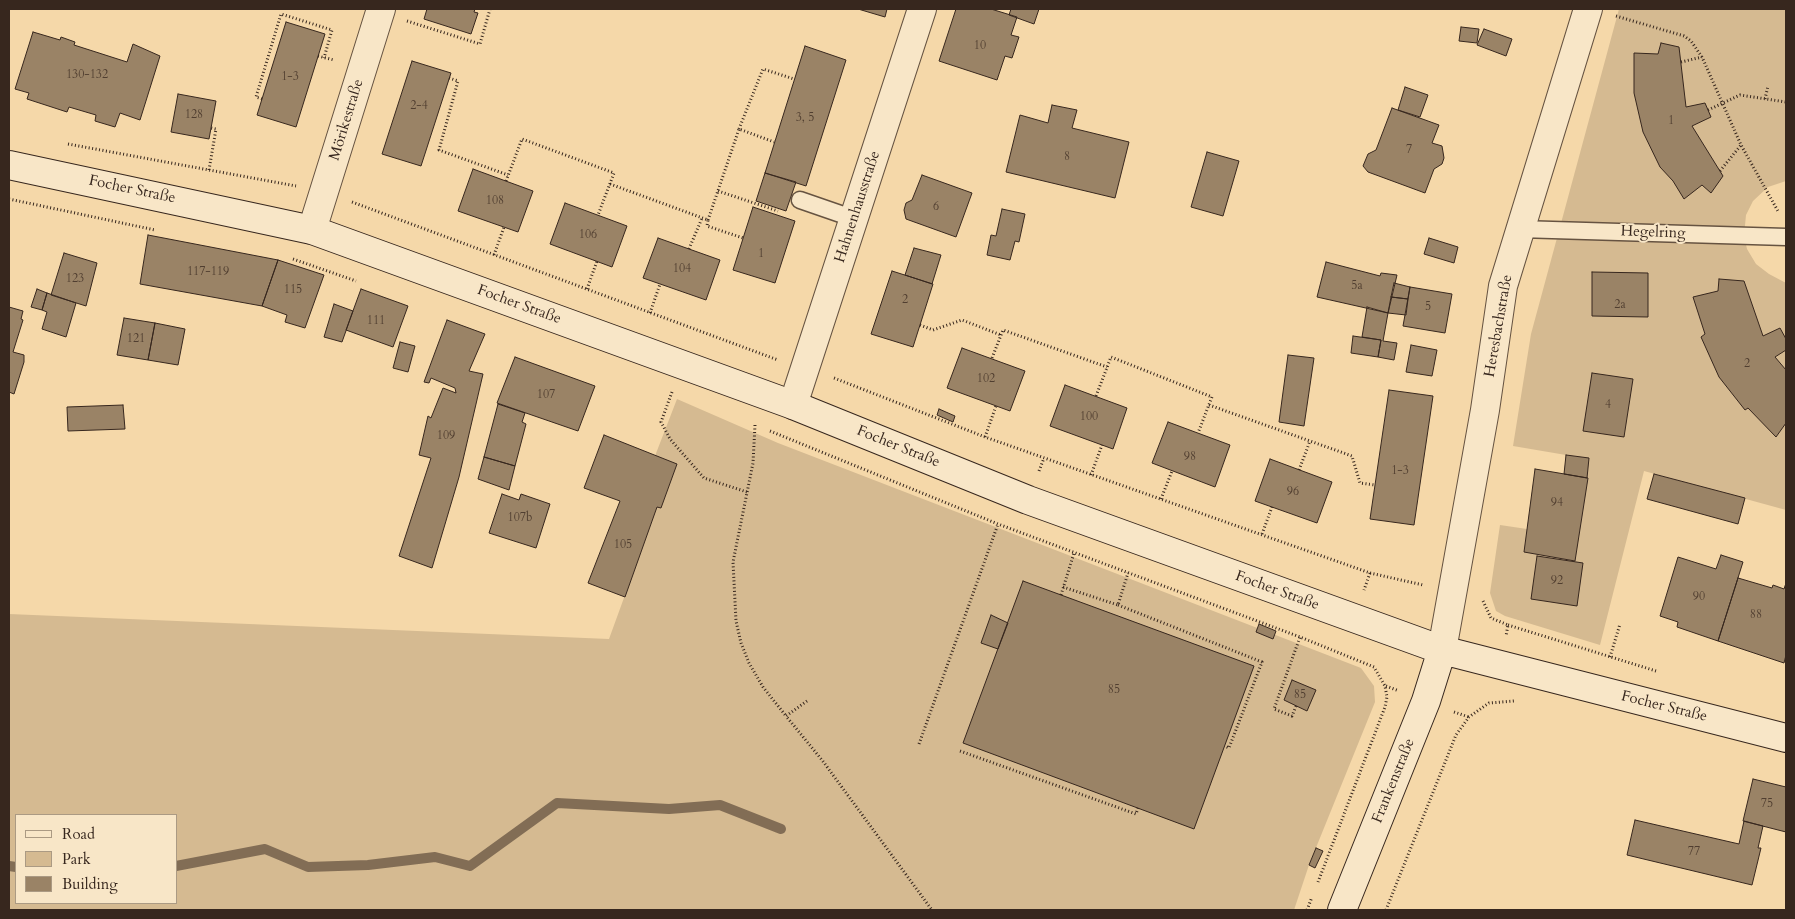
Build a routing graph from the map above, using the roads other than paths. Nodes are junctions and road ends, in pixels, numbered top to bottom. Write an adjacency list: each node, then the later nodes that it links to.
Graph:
1 (922, 9): 6 (main road, Hahnenhausstraße)
2 (381, 11): 8 (main road, Mörikestraße)
3 (1598, 11): 7 (main road, Heresbachstraße)
4 (9, 165): 8 (main road, Focher Straße)
5 (800, 200): 6 (lane)
6 (855, 219): 10 (main road, Hahnenhausstraße)
7 (1519, 229): 9 (lane, Hegelring); 11 (main road, Heresbachstraße)
8 (312, 230): 10 (main road, Focher Straße)
9 (1786, 237)
10 (793, 405): 11 (main road, Focher Straße)
11 (1442, 650): 12 (main road, Focher Straße); 13 (main road, Frankenstraße)
12 (1786, 738)
13 (1342, 910)

